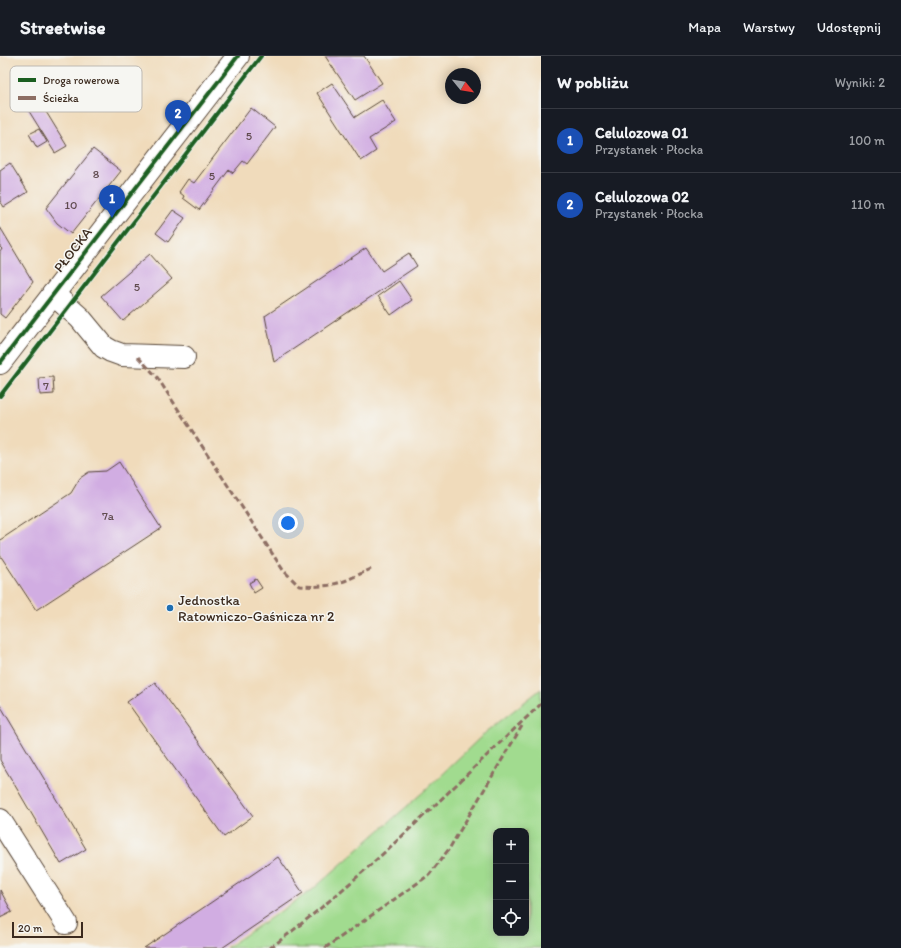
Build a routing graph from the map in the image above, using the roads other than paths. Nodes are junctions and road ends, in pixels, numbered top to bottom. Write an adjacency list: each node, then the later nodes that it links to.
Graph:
1 (238, 56): 2 (street, PŁOCKA)
2 (53, 294): 3 (street); 4 (street, PŁOCKA)
3 (184, 357)
4 (0, 363)
5 (0, 820): 6 (street)
6 (66, 923)

